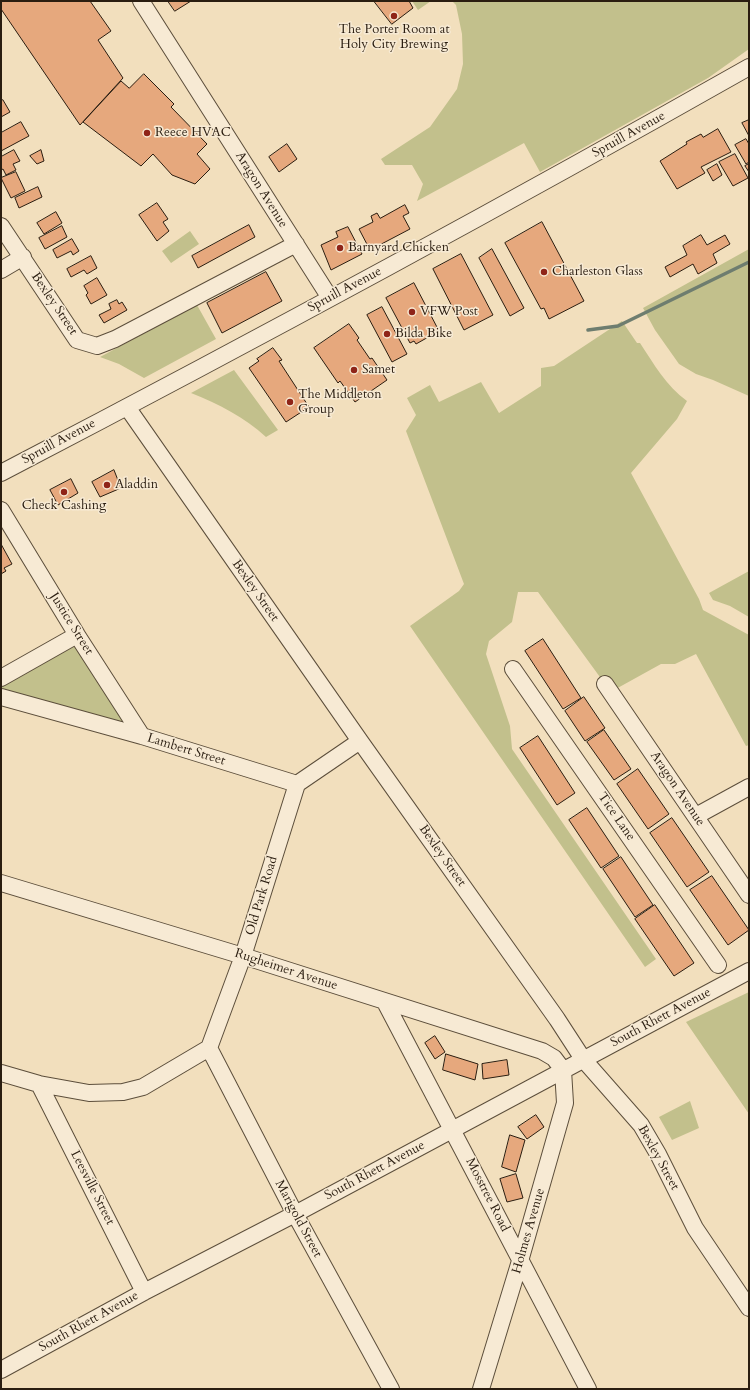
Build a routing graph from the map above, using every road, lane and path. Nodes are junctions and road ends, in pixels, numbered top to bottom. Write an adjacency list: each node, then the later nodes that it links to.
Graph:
1 (141, 1): 4 (street, Aragon Avenue)
2 (749, 67): 7 (street, Spruill Avenue)
3 (1, 226): 5 (street, Bexley Street)
4 (296, 244): 5 (street, Bexley Street); 7 (street, Aragon Avenue)
5 (23, 257): 6 (street)
6 (1, 270)
7 (330, 298): 8 (street, Spruill Avenue)
8 (127, 407): 9 (street, Spruill Avenue); 17 (street, Bexley Street)
9 (1, 473)
10 (1, 510): 11 (street, Justice Street)
11 (77, 635): 13 (street); 16 (street, Justice Street)
12 (513, 669): 24 (street, Tice Lane)
13 (1, 678)
14 (605, 684): 20 (street, Aragon Avenue)
15 (1, 697): 16 (street, Lambert Street)
16 (142, 736): 18 (street, Lambert Street)
17 (360, 741): 18 (street); 29 (street, Bexley Street)
18 (297, 784): 23 (street, Old Park Road)
19 (749, 787): 20 (street)
20 (696, 816): 22 (street, Aragon Avenue)
21 (1, 883): 23 (street, Rugheimer Avenue)
22 (749, 894)
23 (243, 956): 27 (street, Rugheimer Avenue); 28 (street, Old Park Road)
24 (718, 965): 25 (street); 26 (street)
25 (746, 973): 26 (street, South Rhett Avenue)
26 (711, 991): 29 (street, South Rhett Avenue)
27 (385, 1002): 30 (street, Rugheimer Avenue); 33 (street, Mosstree Road)
28 (209, 1048): 32 (street); 34 (street, Marigold Street)
29 (583, 1059): 30 (street, South Rhett Avenue); 37 (street, Bexley Street)
30 (563, 1070): 33 (street, South Rhett Avenue); 35 (street, Holmes Avenue)
31 (1, 1073): 32 (street)
32 (39, 1084): 36 (street, Leesville Street)
33 (453, 1130): 34 (street, South Rhett Avenue); 35 (street, Mosstree Road)
34 (295, 1214): 36 (street, South Rhett Avenue); 39 (street, Marigold Street)
35 (520, 1261): 40 (street, Holmes Avenue); 41 (street, Mosstree Road)
36 (144, 1292): 38 (street, South Rhett Avenue)
37 (749, 1308)
38 (1, 1370)
39 (388, 1388)
40 (481, 1389)
41 (588, 1389)

